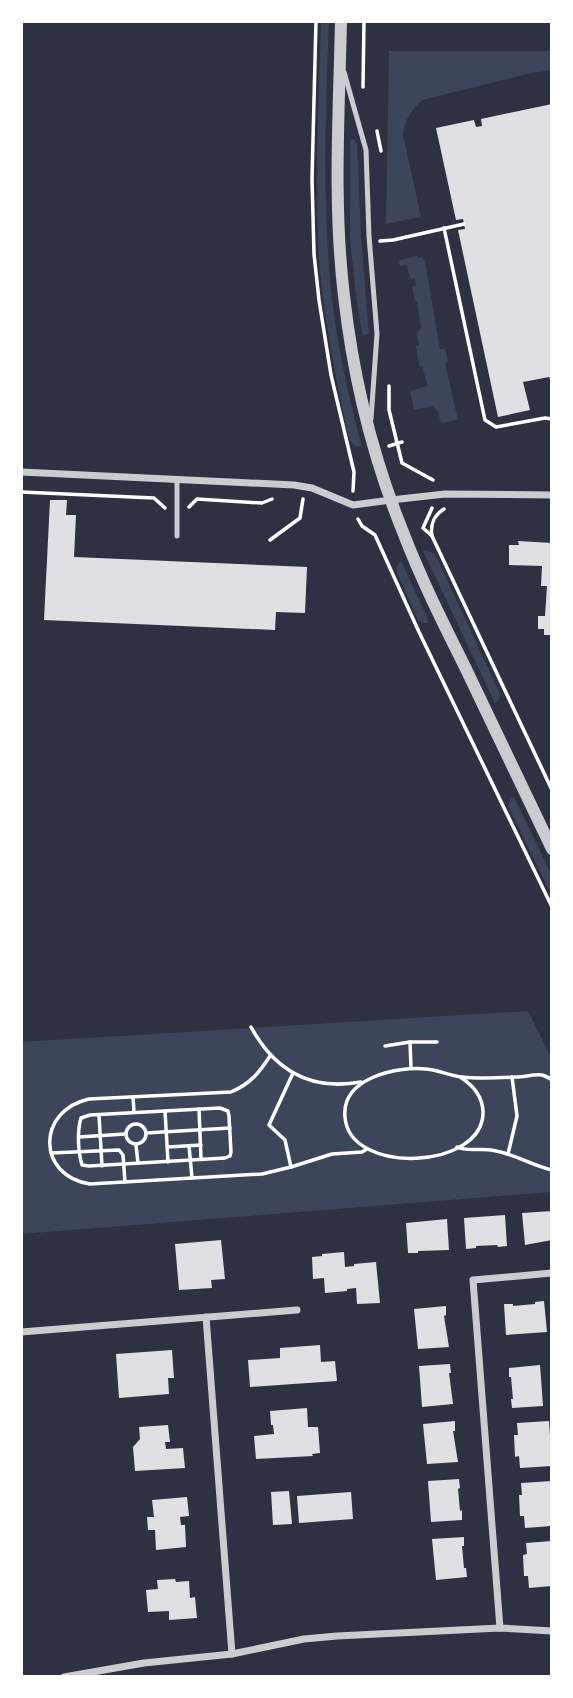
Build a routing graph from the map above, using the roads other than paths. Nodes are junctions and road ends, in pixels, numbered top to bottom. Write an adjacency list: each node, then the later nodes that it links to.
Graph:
1 (341, 21): 2 (street)
2 (340, 60): 3 (street); 3 (lane)
3 (370, 432): 7 (street)
4 (21, 472): 5 (street)
5 (177, 480): 7 (street); 8 (lane)
6 (552, 495): 7 (street)
7 (391, 499): 9 (street)
8 (177, 536)
9 (552, 849)
10 (552, 1273): 14 (street)
11 (297, 1310): 12 (street)
12 (206, 1317): 13 (street); 16 (street)
13 (21, 1332)
14 (500, 1628): 15 (street); 16 (street)
15 (552, 1631)
16 (232, 1654): 17 (street)
17 (64, 1677)

